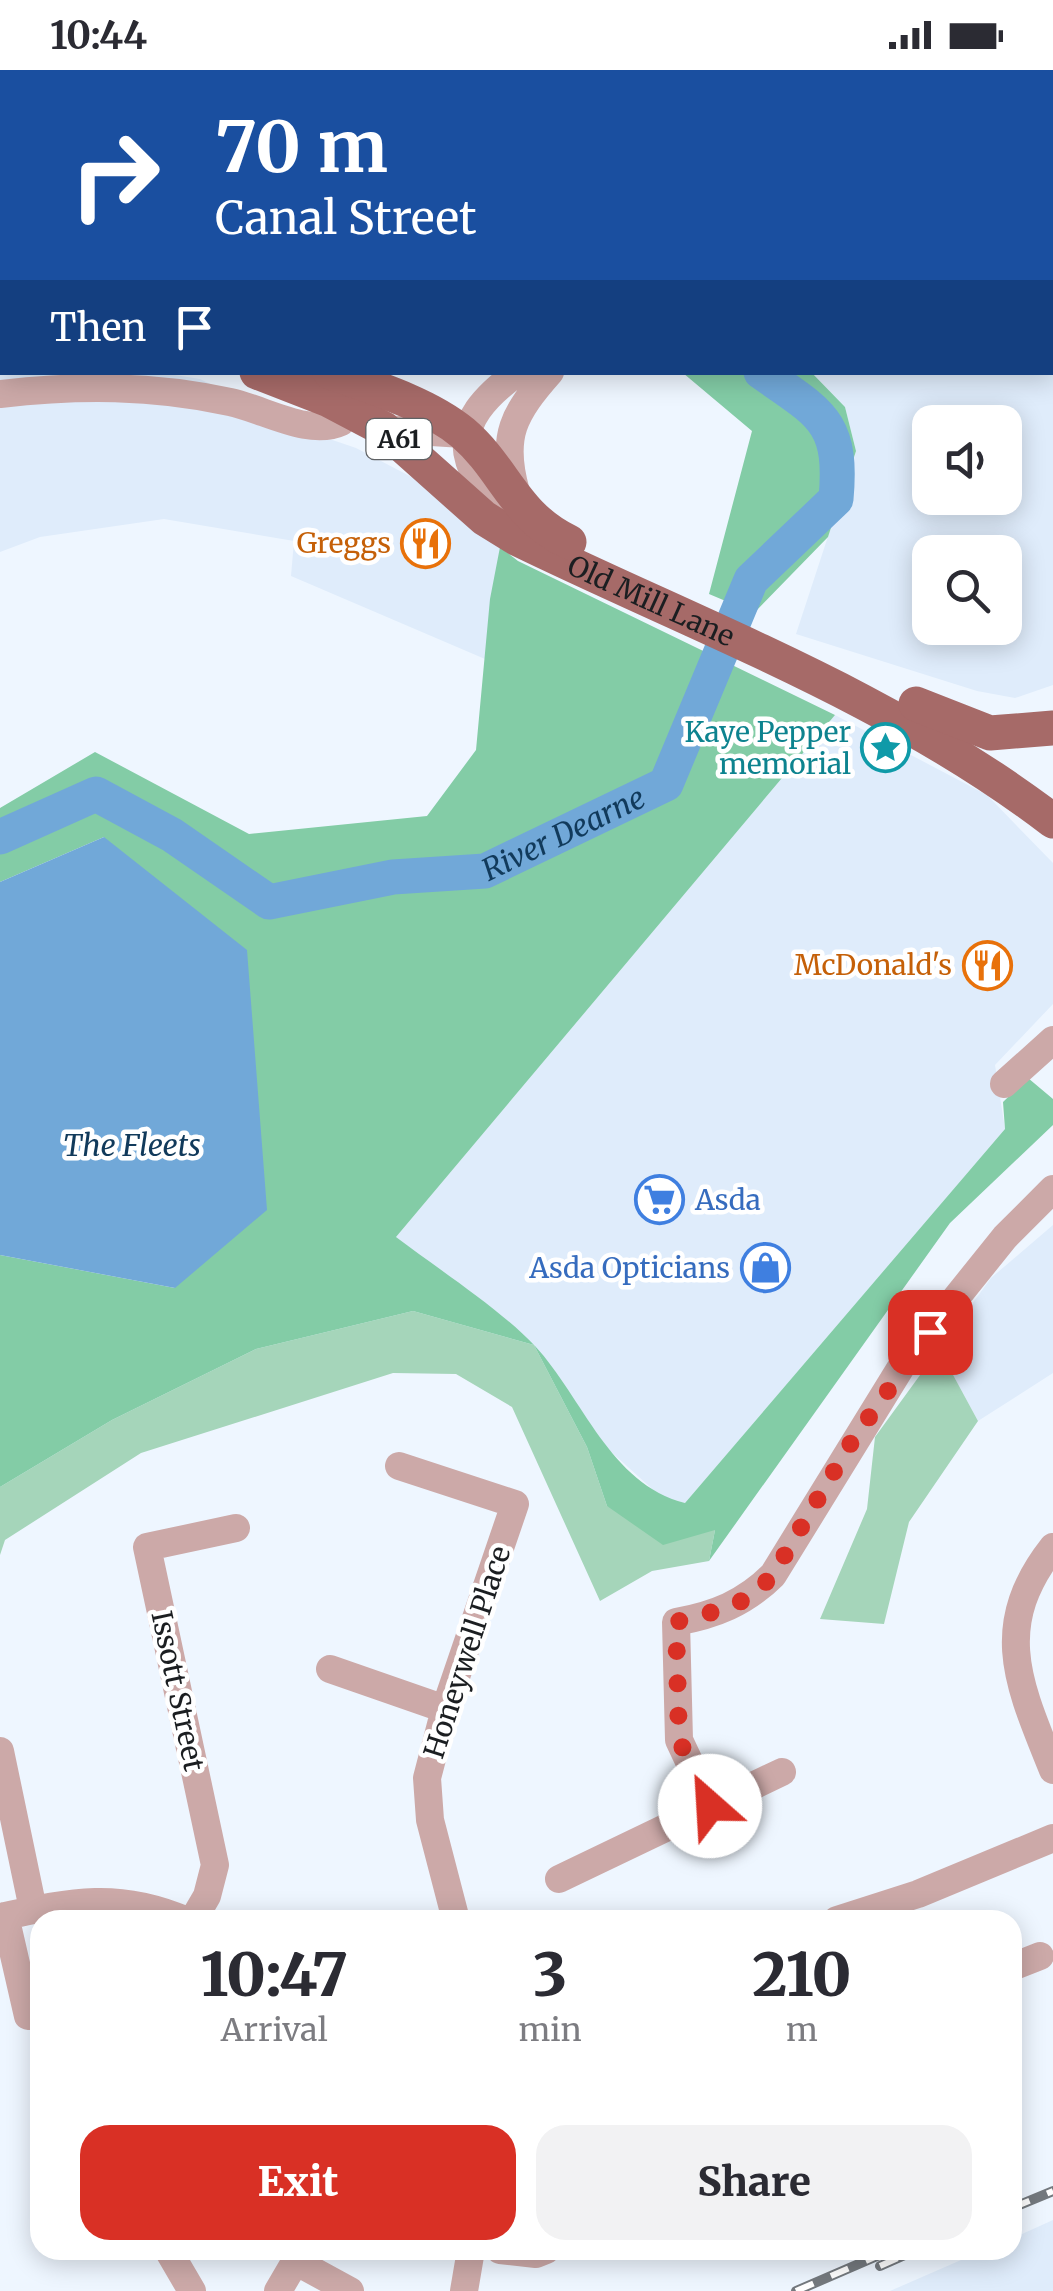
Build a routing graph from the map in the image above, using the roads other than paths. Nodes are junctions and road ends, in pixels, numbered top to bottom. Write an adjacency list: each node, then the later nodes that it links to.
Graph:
1 (275, 375): 4 (main road, Old Mill Lane / A61)
2 (514, 375): 7 (street)
3 (547, 375): 6 (street)
4 (343, 387): 5 (street); 7 (main road, Old Mill Lane / A61); 8 (main road, Old Mill Lane / A61)
5 (0, 394)
6 (522, 404): 7 (street); 9 (street)
7 (468, 428): 8 (street); 9 (main road, Old Mill Lane / A61)
8 (384, 429): 9 (main road, Old Mill Lane / A61)
9 (519, 523): 10 (main road, Old Mill Lane / A61)
10 (742, 634): 11 (main road, Old Mill Lane / A61); 12 (main road, Old Mill Lane / A61)
11 (1053, 728)
12 (1053, 821)
13 (1047, 1057): 14 (street)
14 (1004, 1084)
15 (1053, 1189): 24 (street)
16 (398, 1466): 20 (street, Honeywell Place)
17 (236, 1528): 30 (street, Issott Street)
18 (1053, 1547): 22 (street)
19 (330, 1668): 20 (street)
20 (444, 1709): 31 (street, Honeywell Place)
21 (0, 1750): 32 (street)
22 (1053, 1770)
23 (782, 1772): 24 (street)
24 (710, 1806): 26 (street)
25 (1053, 1838): 27 (street)
26 (570, 1866)
27 (923, 1907)
28 (43, 1910): 29 (street)
29 (162, 1910)
30 (199, 1910)
31 (453, 1910)
32 (13, 1914): 35 (street)
33 (1040, 1956): 34 (street)
34 (1022, 1963)
35 (28, 2016)
36 (174, 2260): 40 (street)
37 (296, 2260): 41 (street)
38 (304, 2260): 42 (street)
39 (469, 2260): 43 (street)
40 (192, 2291)
41 (278, 2291)
42 (350, 2291)
43 (464, 2291)

